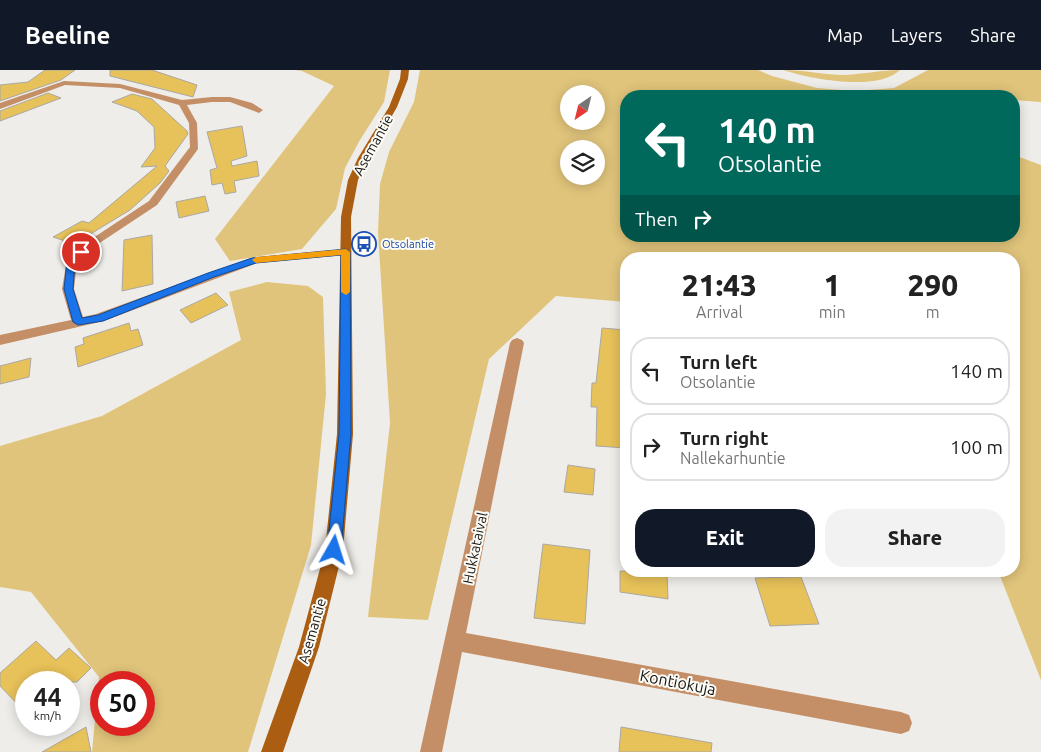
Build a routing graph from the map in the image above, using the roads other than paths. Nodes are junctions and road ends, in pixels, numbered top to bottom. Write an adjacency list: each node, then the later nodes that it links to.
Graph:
1 (405, 70): 5 (main road, Asemantie)
2 (182, 103): 3 (street); 4 (street); 6 (street)
3 (0, 106)
4 (259, 110)
5 (346, 252): 6 (street); 11 (main road, Asemantie)
6 (78, 322): 7 (street)
7 (0, 340)
8 (518, 343): 9 (street, Hukkataival)
9 (456, 640): 10 (street, Kontiokuja); 12 (street, Hukkataival)
10 (901, 724)
11 (272, 752)
12 (430, 752)

